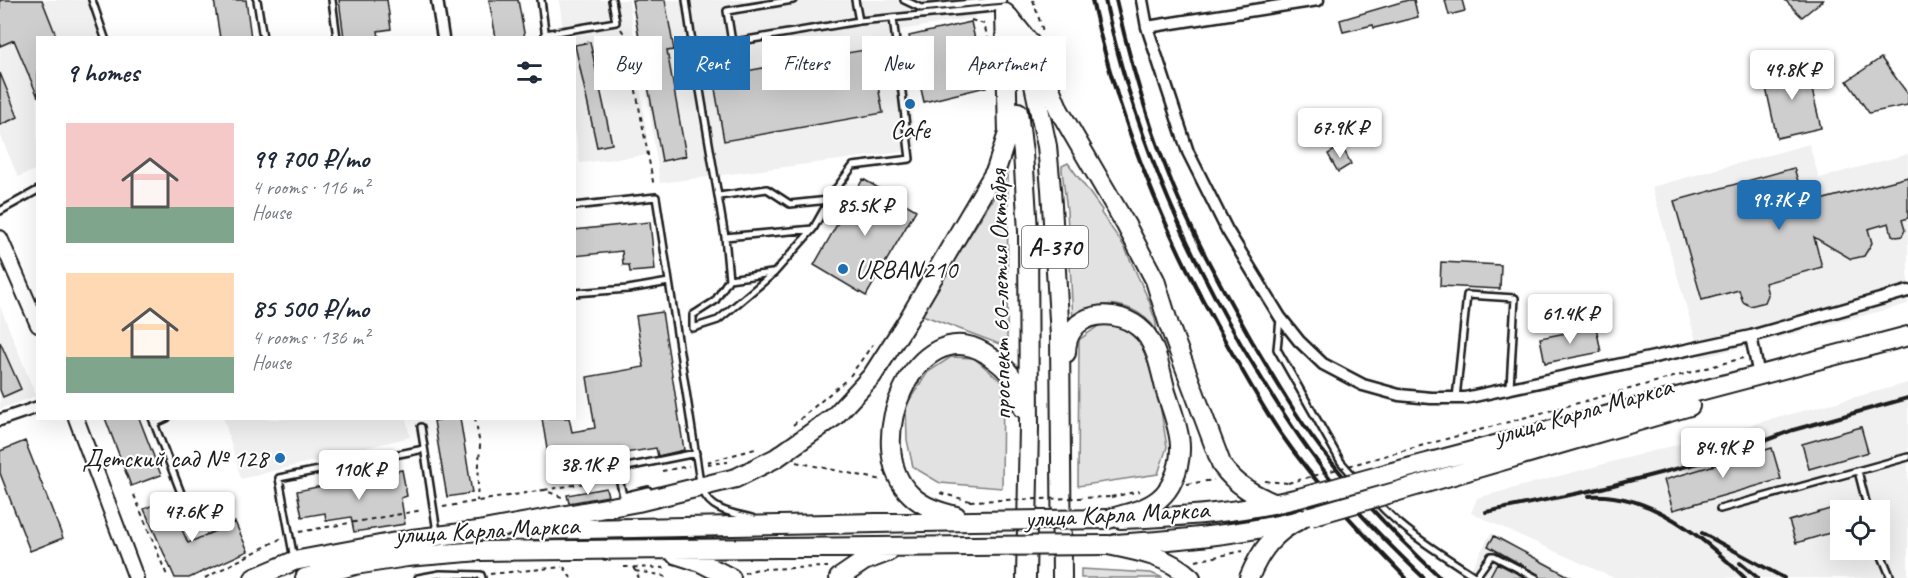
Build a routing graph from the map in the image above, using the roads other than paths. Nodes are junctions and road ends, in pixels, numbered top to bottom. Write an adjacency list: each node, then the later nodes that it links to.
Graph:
1 (92, 0): 18 (lane)
2 (257, 0): 19 (lane)
3 (332, 0): 20 (lane)
4 (437, 0): 21 (street)
5 (541, 0): 22 (lane)
6 (612, 0): 22 (lane)
7 (686, 0): 23 (lane)
8 (793, 0): 24 (lane)
9 (855, 0): 16 (lane)
10 (904, 0): 14 (lane)
11 (1142, 0): 17 (street)
12 (1318, 0): 13 (street)
13 (1286, 2): 17 (street)
14 (1004, 5): 15 (lane); 53 (main road, проспект 60-летия Октября / А-370); 58 (main road); 59 (main road, проспект 60-летия Октября / А-370); 64 (main road)
15 (893, 18): 16 (lane); 29 (lane)
16 (859, 21): 25 (lane)
17 (1147, 27): 41 (street)
18 (104, 36)
19 (262, 36)
20 (337, 36)
21 (443, 36)
22 (546, 36)
23 (691, 36)
24 (731, 36)
25 (750, 39)
26 (700, 90): 28 (lane)
27 (36, 191): 31 (lane)
28 (719, 196): 29 (lane); 33 (lane)
29 (829, 200): 32 (lane)
30 (576, 206): 37 (lane)
31 (0, 211)
32 (813, 229): 33 (lane); 35 (lane)
33 (725, 237): 36 (lane)
34 (0, 238): 40 (street)
35 (774, 273): 36 (lane); 36 (lane)
36 (729, 279)
37 (669, 282): 39 (lane); 55 (lane)
38 (1908, 291): 42 (street)
39 (576, 293)
40 (36, 317)
41 (1280, 317): 47 (street); 60 (lane)
42 (1750, 336): 45 (street); 46 (street)
43 (1908, 336): 45 (main road, улица Карла Маркса)
44 (1908, 346): 66 (main road, улица Карла Маркса, bridge)
45 (1759, 376): 64 (main road, улица Карла Маркса, bridge)
46 (1510, 388): 47 (street); 47 (lane)
47 (1456, 398)
48 (36, 408): 49 (street)
49 (0, 420)
50 (77, 420): 81 (street)
51 (153, 422): 69 (lane)
52 (421, 427): 54 (lane)
53 (1029, 427): 68 (main road); 86 (main road, проспект 60-летия Октября / А-370)
54 (424, 448): 72 (lane); 77 (lane)
55 (696, 453): 58 (lane); 61 (lane)
56 (1908, 457): 57 (lane)
57 (1858, 471): 63 (lane); 65 (lane)
58 (696, 483): 70 (lane); 71 (main road)
59 (1062, 487): 67 (main road); 87 (main road, проспект 60-летия Октября / А-370)
60 (1364, 488)
61 (656, 489)
62 (1371, 496): 80 (lane)
63 (1865, 500)
64 (1276, 504): 67 (main road)
65 (1720, 509)
66 (1306, 518): 73 (main road, улица Карла Маркса); 89 (main road)
67 (1108, 519): 68 (main road, bridge)
68 (973, 521): 70 (main road)
69 (193, 524)
70 (777, 525): 71 (main road)
71 (478, 531): 72 (main road, улица Карла Маркса)
72 (437, 536): 77 (main road, улица Карла Маркса)
73 (1108, 545): 74 (main road, улица Карла Маркса, bridge); 88 (main road)
74 (914, 546): 75 (main road, улица Карла Маркса); 78 (main road)
75 (647, 549): 83 (main road, улица Карла Маркса); 85 (main road)
76 (1884, 560): 91 (lane)
77 (294, 561): 82 (main road, улица Карла Маркса)
78 (844, 574)
79 (481, 576): 84 (lane)
80 (1476, 577): 90 (lane)
81 (136, 578)
82 (254, 578)
83 (305, 578)
84 (418, 578)
85 (730, 578)
86 (1026, 578)
87 (1062, 578)
88 (1191, 578)
89 (1249, 578)
90 (1536, 578)
91 (1891, 578)

